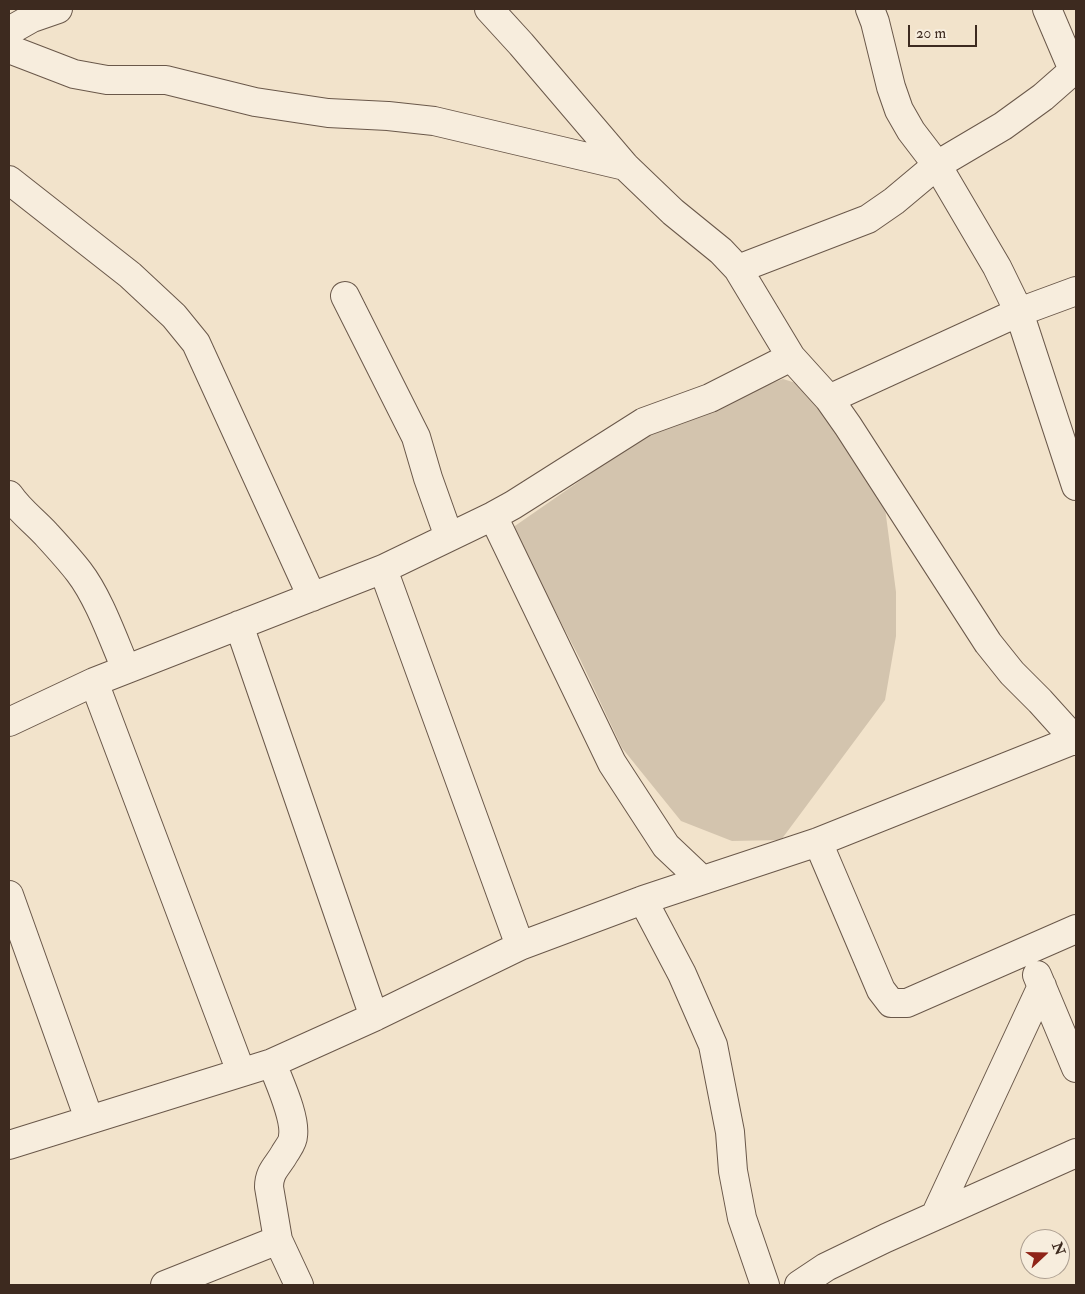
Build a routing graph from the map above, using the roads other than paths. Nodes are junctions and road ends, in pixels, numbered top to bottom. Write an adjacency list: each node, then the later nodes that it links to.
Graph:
1 (58, 9): 5 (street)
2 (489, 9): 9 (street)
3 (870, 9): 8 (street)
4 (1047, 9): 7 (street)
5 (9, 31)
6 (9, 49): 9 (street)
7 (1075, 69): 8 (street)
8 (937, 165): 11 (street); 14 (street)
9 (625, 166): 11 (street)
10 (9, 180): 22 (street)
11 (738, 269): 15 (street)
12 (1076, 291): 14 (street)
13 (345, 296): 20 (street)
14 (1019, 312): 16 (street); 17 (street)
15 (791, 357): 16 (street); 19 (street)
16 (830, 400): 27 (street)
17 (1076, 486)
18 (9, 495): 24 (street)
19 (493, 516): 20 (street); 29 (street)
20 (449, 537): 21 (street)
21 (383, 569): 22 (street); 33 (street)
22 (312, 596): 23 (street)
23 (239, 625): 24 (street); 36 (street)
24 (126, 669): 25 (street)
25 (94, 682): 26 (street); 39 (street)
26 (9, 722)
27 (1076, 740): 28 (street)
28 (818, 842): 29 (street); 34 (street)
29 (702, 880): 31 (street)
30 (9, 895): 40 (street)
31 (643, 900): 33 (street); 47 (street)
32 (1076, 929): 34 (street)
33 (520, 946): 36 (street)
34 (1027, 950): 35 (street)
35 (1042, 986): 38 (street); 43 (street)
36 (374, 1017): 37 (street)
37 (272, 1062): 39 (street); 44 (street)
38 (1076, 1068)
39 (241, 1072): 40 (street)
40 (89, 1119): 41 (street)
41 (9, 1145)
42 (1076, 1153): 43 (street)
43 (935, 1216): 48 (street)
44 (278, 1240): 45 (street); 46 (street)
45 (165, 1285)
46 (299, 1285)
47 (765, 1285)
48 (798, 1285)

